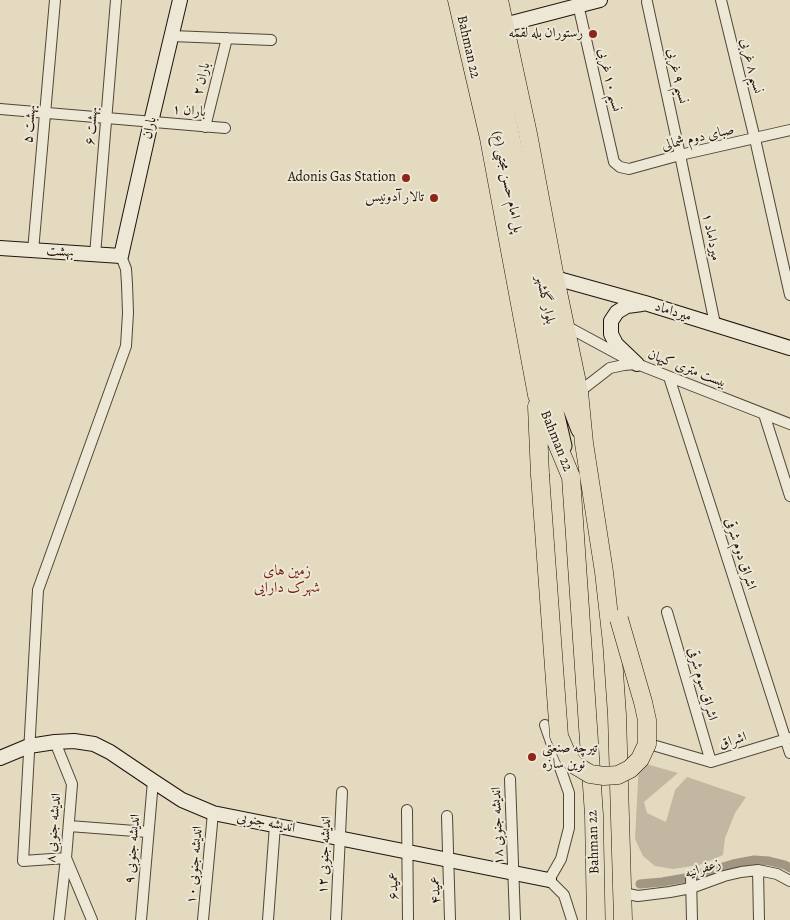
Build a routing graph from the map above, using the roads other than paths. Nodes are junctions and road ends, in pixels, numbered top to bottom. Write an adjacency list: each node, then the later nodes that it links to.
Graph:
1 (55, 0): 17 (street, بهشت ۵)
2 (116, 0): 18 (street, بهشت ۶)
3 (180, 0): 13 (street, باران)
4 (457, 0): 39 (highway, Bahman 22)
5 (469, 0): 43 (main road, پل امام حسن مجتبی (ع))
6 (484, 0): 24 (main road, پل امام حسن مجتبی (ع))
7 (499, 0): 12 (highway, Bahman 22)
8 (600, 0): 10 (street)
9 (721, 0): 23 (street, نسیم ۸ غربی)
10 (577, 2): 12 (street); 26 (street, نسیم ۱۰ غربی)
11 (647, 2): 25 (street, نسیم ۹ غربی)
12 (504, 25): 31 (highway, Bahman 22)
13 (172, 36): 14 (street); 19 (street, باران)
14 (227, 38): 15 (street); 20 (street, باران ۲)
15 (271, 40)
16 (0, 109): 17 (street, باران ۱)
17 (45, 113): 18 (street, باران ۱); 28 (street, بهشت ۵)
18 (106, 118): 19 (street, باران ۱); 29 (street, بهشت ۶)
19 (151, 122): 20 (street, باران ۱); 30 (street, باران)
20 (204, 127): 21 (street, باران ۱)
21 (225, 128)
22 (790, 130): 23 (street, صبای دوم شمالی)
23 (755, 139): 25 (street, صبای دوم شمالی); 32 (street, نسیم ۸ غربی)
24 (515, 154): 40 (main road, بلوار گلشهر)
25 (680, 155): 26 (street, صبای دوم شمالی); 34 (street, میرداماد ۱)
26 (614, 162)
27 (0, 248): 28 (street, بهشت)
28 (33, 250): 29 (street, بهشت)
29 (95, 255): 30 (street, بهشت)
30 (121, 256): 50 (street)
31 (555, 278): 33 (street, میرداماد); 35 (highway, Bahman 22)
32 (790, 295)
33 (645, 303): 34 (street, میرداماد); 37 (street)
34 (715, 324): 36 (street, میرداماد)
35 (566, 326): 37 (street); 40 (highway, Bahman 22)
36 (790, 348)
37 (637, 364): 38 (street, بیست متری کیهان); 40 (street, بیست متری کیهان)
38 (669, 377): 41 (street, بیست متری کیهان); 48 (street, اشراق دوم شرقی)
39 (536, 386): 43 (highway, Bahman 22); 45 (highway, bridge)
40 (571, 391): 45 (highway, Bahman 22)
41 (764, 414): 42 (street, بیست متری کیهان); 44 (street)
42 (790, 424)
43 (571, 477): 73 (highway, Bahman 22)
44 (790, 496)
45 (600, 552): 74 (highway, Bahman 22)
46 (667, 612): 54 (street, اشراق سوم شرقی)
47 (544, 725): 71 (street)
48 (788, 739): 52 (street, اشراق دوم شرقی); 54 (street, اشراق)
49 (55, 742): 50 (street, اندیشه جنوبی); 56 (street, اندیشه جنوبی); 62 (street, اندیشه جنوبی ۸)
50 (29, 746): 53 (street, اندیشه جنوبی); 66 (street)
51 (656, 746): 54 (street, اشراق)
52 (790, 753)
53 (0, 758)
54 (711, 762)
55 (510, 779): 69 (street, اندیشه جنوبی ۱۸)
56 (152, 781): 59 (street, اندیشه جنوبی); 63 (street, اندیشه جنوبی ۹)
57 (342, 792): 64 (street, اندیشه جنوبی ۱۲)
58 (407, 810): 65 (street, عمید۶)
59 (213, 813): 61 (street, اندیشه جنوبی); 79 (street, اندیشه جنوبی ۱۰)
60 (447, 816): 67 (street, عمید۴)
61 (275, 825): 64 (street, اندیشه جنوبی); 80 (street)
62 (69, 826): 63 (street); 66 (street, اندیشه جنوبی ۸)
63 (148, 832): 78 (street, اندیشه جنوبی ۹)
64 (340, 838): 65 (street, اندیشه جنوبی); 81 (street, اندیشه جنوبی ۱۲)
65 (407, 851): 67 (street, اندیشه جنوبی); 82 (street, عمید۶)
66 (66, 858): 76 (street, اندیشه جنوبی ۸); 77 (street)
67 (448, 860): 69 (street, اندیشه جنوبی); 83 (street, عمید۴)
68 (758, 870): 72 (street, زعفرانیه); 75 (street, زعفرانیه); 89 (street)
69 (513, 872): 71 (street, اندیشه جنوبی); 84 (street, اندیشه جنوبی ۱۸)
70 (691, 876): 75 (street)
71 (549, 880): 85 (street)
72 (790, 881)
73 (596, 884): 74 (highway); 86 (highway, Bahman 22)
74 (622, 888): 75 (street, زعفرانیه); 87 (highway, Bahman 22)
75 (691, 888): 88 (street)
76 (59, 920)
77 (92, 920)
78 (141, 920)
79 (203, 920)
80 (268, 920)
81 (336, 920)
82 (408, 920)
83 (450, 920)
84 (515, 920)
85 (572, 920)
86 (596, 920)
87 (623, 920)
88 (692, 920)
89 (759, 920)

